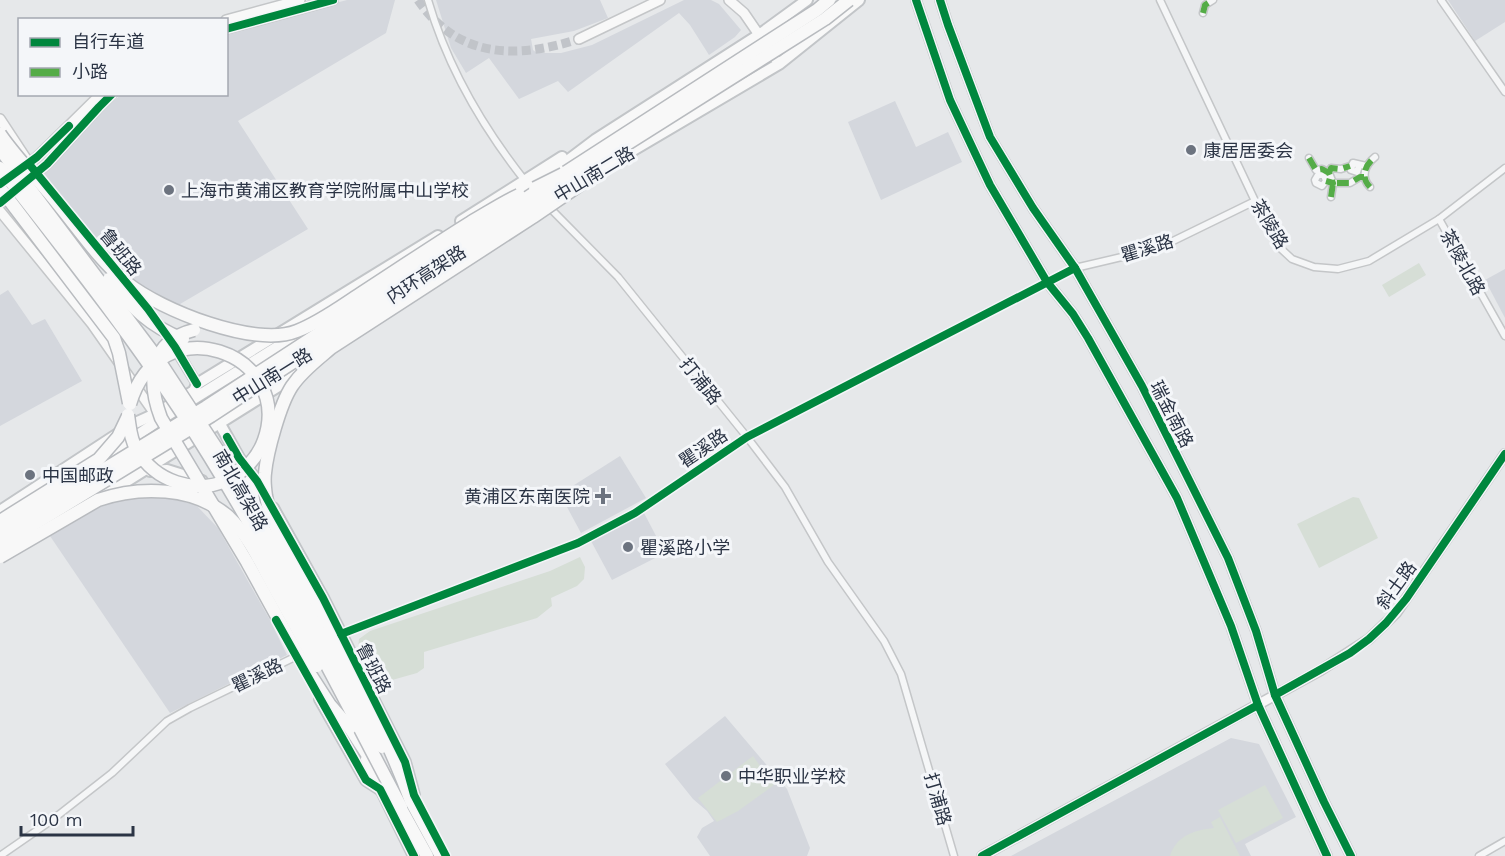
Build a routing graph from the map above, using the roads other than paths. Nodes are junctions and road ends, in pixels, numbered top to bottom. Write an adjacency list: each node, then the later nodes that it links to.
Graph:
1 (333, 0): 14 (main road)
2 (428, 0): 42 (street, 打浦路)
3 (660, 0): 19 (main road)
4 (729, 0): 18 (main road)
5 (807, 0): 18 (main road, 中山南二路)
6 (829, 0): 38 (highway, 内环高架路, bridge)
7 (849, 0): 24 (highway, 内环高架路, bridge)
8 (859, 0): 20 (main road, 中山南二路)
9 (916, 0): 52 (main road, 瑞金南路)
10 (940, 0): 51 (main road, 瑞金南路)
11 (1160, 0): 46 (street, 茶陵路)
12 (1441, 0): 21 (street)
13 (1213, 1): 15 (street)
14 (298, 2): 16 (main road); 17 (main road)
15 (1203, 13)
16 (228, 20)
17 (228, 28)
18 (759, 34): 20 (main road); 42 (main road, 中山南二路)
19 (579, 39)
20 (779, 64): 48 (main road, 中山南二路)
21 (1505, 92)
22 (99, 96): 30 (main road)
23 (110, 96): 35 (main road)
24 (685, 107): 63 (highway, bridge); 87 (highway, 内环高架路, bridge)
25 (0, 119): 30 (main road, 鲁班路)
26 (0, 134): 27 (highway, bridge)
27 (5, 149): 55 (highway, bridge); 57 (highway, bridge); 97 (highway, 南北高架路, bridge)
28 (1375, 157): 31 (street)
29 (1309, 158): 36 (street)
30 (29, 164): 35 (main road, 鲁班路); 43 (main road)
31 (1363, 166): 33 (street); 39 (street)
32 (0, 168): 97 (highway, 南北高架路, bridge)
33 (1342, 168): 37 (street); 41 (street)
34 (1505, 168): 50 (street, 茶陵路)
35 (37, 172): 47 (main road); 61 (main road, 鲁班路)
36 (1318, 172): 37 (street); 40 (street)
37 (1329, 172): 40 (street)
38 (563, 174): 55 (highway, bridge); 86 (highway, 内环高架路, bridge)
39 (1364, 177): 41 (street); 44 (street)
40 (1330, 182): 41 (street); 45 (street)
41 (1344, 182)
42 (528, 184): 48 (street, 打浦路); 58 (main road, 中山南二路); 59 (main road, 中山南二路)
43 (0, 186): 64 (highway, bridge)
44 (1370, 187)
45 (1331, 197)
46 (1255, 201): 50 (street, 茶陵路); 51 (street, 瞿溪路)
47 (0, 203)
48 (545, 203): 60 (main road, 中山南一路); 65 (main road, 中山南二路); 69 (street, 打浦路)
49 (0, 211): 67 (main road)
50 (1439, 219): 54 (street, 茶陵北路)
51 (1075, 268): 52 (street, 瞿溪路); 94 (main road, 瑞金南路)
52 (1047, 282): 69 (street, 瞿溪路); 95 (main road, 瑞金南路)
53 (1488, 287): 54 (street)
54 (1480, 291): 56 (street, 茶陵北路)
55 (223, 328): 96 (highway, bridge)
56 (1505, 336)
57 (212, 349): 64 (highway, bridge); 70 (highway, bridge)
58 (270, 352): 59 (main road); 62 (main road, 中山南二路)
59 (226, 366): 61 (main road, 中山南二路)
60 (274, 375): 65 (main road); 66 (main road, 中山南一路)
61 (197, 384): 62 (main road, 鲁班路); 67 (main road, 中山南二路)
62 (203, 394): 66 (main road, 鲁班路); 67 (main road, 中山南二路)
63 (282, 407): 70 (highway, bridge); 75 (highway, bridge)
64 (129, 409): 76 (highway, bridge); 84 (highway, bridge)
65 (239, 410): 68 (main road, 中山南二路)
66 (213, 412): 68 (main road, 鲁班路); 68 (main road, 中山南一路)
67 (160, 417): 68 (main road); 71 (main road); 82 (main road); 85 (main road, 中山南二路)
68 (209, 425): 71 (main road, 中山南二路); 73 (main road, 鲁班路)
69 (747, 437): 91 (street, 瞿溪路); 103 (street, 打浦路)
70 (264, 440): 75 (highway, bridge); 78 (highway, bridge)
71 (178, 447): 74 (main road); 77 (main road); 88 (main road)
72 (1505, 454): 94 (main road, 斜土路)
73 (239, 458): 91 (main road, 鲁班路); 92 (main road, 鲁班路)
74 (141, 472): 77 (main road); 80 (main road)
75 (265, 473): 97 (highway, bridge)
76 (167, 479): 78 (highway, bridge); 79 (highway, bridge)
77 (205, 482): 83 (main road)
78 (187, 486): 81 (highway, bridge)
79 (127, 492): 81 (highway, bridge); 89 (highway, bridge)
80 (102, 497): 83 (main road); 90 (main road)
81 (212, 505): 96 (highway, bridge)
82 (0, 511)
83 (227, 520): 93 (main road)
84 (0, 521)
85 (0, 526)
86 (0, 533)
87 (0, 545)
88 (0, 551)
89 (0, 557)
90 (0, 564)
91 (341, 634): 92 (street, 瞿溪路); 97 (main road, 鲁班路)
92 (330, 639): 93 (street, 瞿溪路); 97 (main road, 鲁班路)
93 (300, 654): 99 (street, 瞿溪路); 100 (main road)
94 (1275, 695): 95 (main road, 斜土路); 106 (main road, 瑞金南路)
95 (1258, 705): 104 (main road, 斜土路); 105 (main road, 瑞金南路)
96 (350, 728): 97 (highway, bridge)
97 (409, 801): 101 (highway, 南北高架路); 102 (highway, 南北高架路)
98 (1505, 841): 107 (street)
99 (0, 856)
100 (414, 856)
101 (427, 856)
102 (444, 856)
103 (954, 856)
104 (982, 856)
105 (1327, 856)
106 (1351, 856)
107 (1479, 856)

